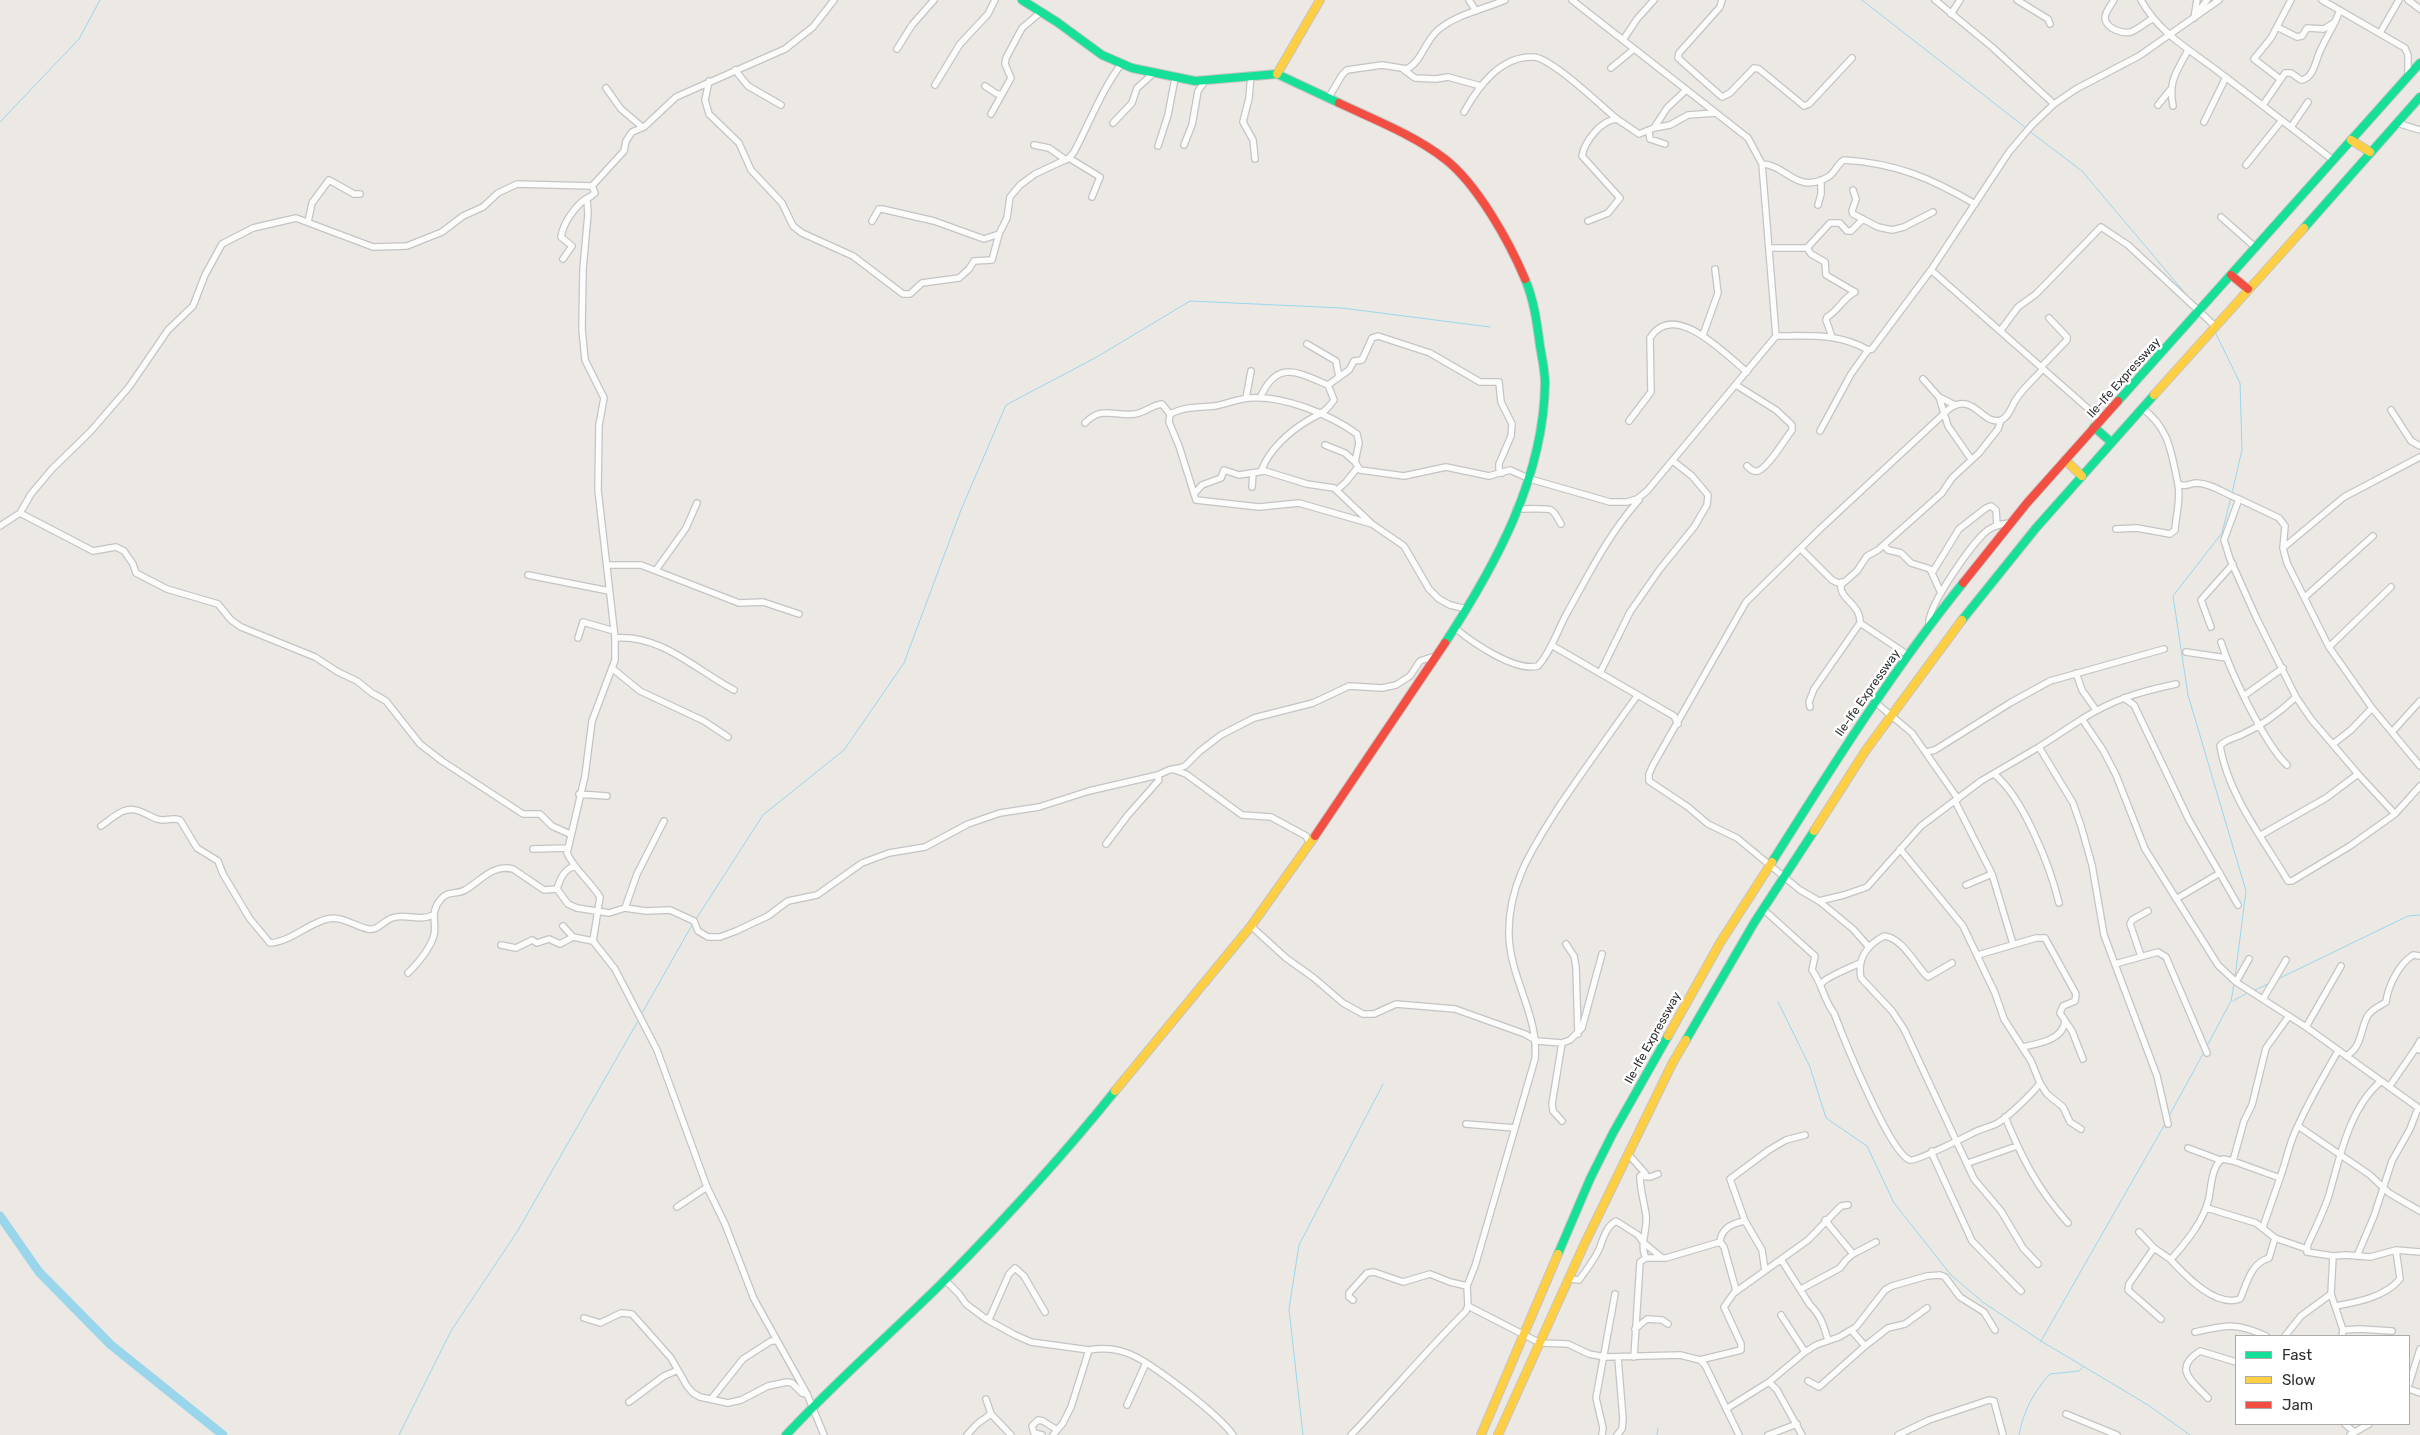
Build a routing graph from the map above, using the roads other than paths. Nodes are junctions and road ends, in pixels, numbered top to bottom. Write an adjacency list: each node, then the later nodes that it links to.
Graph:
1 (834, 0): 45 (street)
2 (934, 0): 38 (street)
3 (995, 0): 56 (street)
4 (1022, 0): 23 (main road)
5 (1320, 0): 48 (main road)
6 (1469, 0): 27 (street)
7 (1505, 0): 27 (street)
8 (1572, 0): 37 (street)
9 (1654, 0): 37 (street)
10 (1722, 0): 41 (street)
11 (1935, 0): 29 (street)
12 (1960, 0): 29 (street)
13 (2017, 0): 33 (street)
14 (2114, 0): 31 (street)
15 (2141, 0): 31 (street)
16 (2197, 0): 24 (street)
17 (2207, 0): 24 (street)
18 (2219, 0): 30 (street)
19 (2291, 0): 34 (street)
20 (2322, 0): 26 (street)
21 (2399, 0): 35 (street)
22 (2408, 0): 25 (street)
23 (1032, 3): 28 (main road)
24 (2196, 9): 30 (street)
25 (2420, 9)
26 (2340, 10): 32 (street); 35 (street)
27 (1476, 11): 46 (street)
28 (1041, 12): 42 (main road); 62 (street)
29 (1951, 14): 66 (street)
30 (2194, 18): 36 (street)
31 (2152, 19): 36 (street)
32 (2336, 22): 34 (street); 53 (street)
33 (2050, 24)
34 (2277, 27): 53 (street)
35 (2380, 33): 50 (street)
36 (2169, 36): 40 (street); 66 (street)
37 (1622, 40): 39 (street)
38 (897, 49)
39 (1634, 49): 44 (street); 60 (street)
40 (2188, 50): 51 (street); 61 (street)
41 (1852, 58)
42 (1122, 63): 47 (main road); 89 (street)
43 (2420, 63): 50 (main road, Ile-Ife Expressway)
44 (1611, 68)
45 (735, 70): 54 (street); 67 (street)
46 (1404, 70): 58 (street); 63 (street)
47 (1154, 73): 52 (main road); 77 (street)
48 (1277, 74): 49 (main road); 63 (main road)
49 (1251, 75): 55 (main road); 90 (street)
50 (2408, 76): 83 (main road, Ile-Ife Expressway)
51 (2226, 77): 69 (street); 76 (street)
52 (1175, 78): 55 (main road); 87 (street)
53 (2280, 80): 69 (street)
54 (709, 81): 79 (street); 108 (street)
55 (1205, 81): 86 (street)
56 (935, 85)
57 (985, 86): 62 (street)
58 (1481, 86): 71 (street); 74 (street)
59 (606, 88): 79 (street)
60 (1686, 90): 72 (street); 81 (street)
61 (2170, 90): 68 (street); 70 (street)
62 (1002, 94): 73 (street)
63 (1329, 97): 161 (main road)
64 (2420, 97): 78 (main road)
65 (2308, 102): 80 (street)
66 (2054, 104): 100 (street)
67 (780, 105)
68 (2158, 105)
69 (2263, 105): 75 (street)
70 (2173, 106)
71 (1464, 112)
72 (1715, 113): 81 (street); 92 (street)
73 (991, 114)
74 (1617, 119): 81 (street); 106 (street)
75 (2282, 120): 80 (street); 93 (street)
76 (2204, 122)
77 (1113, 123)
78 (2397, 123): 82 (street); 88 (main road)
79 (644, 127): 95 (street)
80 (2291, 127): 91 (street)
81 (1651, 130): 84 (street)
82 (2420, 130)
83 (2351, 140): 88 (main road); 91 (main road, Ile-Ife Expressway)
84 (1665, 144)
85 (1034, 145): 89 (street)
86 (1184, 145)
87 (1158, 146)
88 (2370, 152): 116 (main road)
89 (1067, 159): 99 (street); 108 (street)
90 (1255, 159)
91 (2333, 160): 109 (main road, Ile-Ife Expressway)
92 (1762, 164): 94 (street); 110 (street)
93 (2246, 165)
94 (1821, 180): 100 (street); 101 (street)
95 (592, 186): 97 (street); 107 (street)
96 (1853, 190): 104 (street)
97 (595, 193): 112 (street); 182 (street)
98 (360, 194): 107 (street)
99 (1092, 197)
100 (1975, 204): 114 (street)
101 (1818, 205)
102 (1933, 212): 104 (street)
103 (2221, 217): 109 (street)
104 (1863, 219): 111 (street)
105 (872, 221): 108 (street)
106 (1588, 221)
107 (308, 222): 170 (street)
108 (999, 234)
109 (2255, 247): 115 (main road, Ile-Ife Expressway)
110 (1770, 248): 111 (street); 122 (street)
111 (1807, 248): 123 (street)
112 (563, 259)
113 (1715, 269): 121 (street)
114 (1932, 270): 120 (street); 125 (street)
115 (2231, 275): 116 (main road); 117 (main road, Ile-Ife Expressway)
116 (2248, 289): 119 (main road)
117 (2199, 312): 119 (street); 120 (street); 143 (main road, Ile-Ife Expressway)
118 (2049, 318): 126 (street)
119 (2215, 326): 137 (main road)
120 (2001, 330): 126 (street)
121 (1703, 335): 128 (street); 144 (street)
122 (1776, 336): 123 (street); 128 (street)
123 (1832, 337): 125 (street)
124 (1307, 344): 129 (street)
125 (1868, 350): 147 (street)
126 (2042, 368): 142 (street); 143 (street)
127 (1251, 371): 134 (street)
128 (1746, 372): 132 (street)
129 (1339, 377): 131 (street); 158 (street)
130 (1923, 379): 133 (street)
131 (1328, 385): 135 (street); 140 (street)
132 (1736, 385): 154 (street); 156 (street)
133 (1939, 397): 136 (street); 141 (street)
134 (1246, 398): 135 (street); 139 (street)
135 (1260, 398): 140 (street)
136 (1954, 405): 141 (street); 142 (street)
137 (2142, 408): 148 (main road); 162 (street)
138 (2391, 410): 150 (street)
139 (1170, 414): 145 (street); 166 (street)
140 (1323, 414): 155 (street); 157 (street)
141 (1945, 414): 152 (street); 179 (street)
142 (2001, 420): 152 (street)
143 (2101, 420): 146 (main road, Ile-Ife Expressway)
144 (1629, 421)
145 (1085, 423)
146 (2094, 427): 148 (main road); 153 (main road, Ile-Ife Expressway)
147 (1820, 431)
148 (2111, 442): 160 (main road)
149 (1324, 445): 155 (street)
150 (2420, 446)
151 (2420, 457): 180 (street)
152 (1971, 459): 178 (street)
153 (2065, 460): 160 (main road); 171 (main road, Ile-Ife Expressway)
154 (1673, 461): 165 (street); 212 (street)
155 (1356, 465): 158 (street); 164 (street)
156 (1747, 466)
157 (1265, 471): 159 (street); 164 (street)
158 (1502, 473): 161 (street)
159 (1253, 474): 163 (street); 166 (street)
160 (2082, 476): 225 (main road)
161 (1530, 479): 165 (street); 169 (main road)
162 (2178, 484): 167 (street); 176 (street)
163 (1252, 487)
164 (1337, 490): 172 (street)
165 (1647, 491): 203 (street)
166 (1194, 494): 172 (street)
167 (2240, 499): 180 (street); 181 (street)
168 (697, 503): 183 (street)
169 (1516, 508): 173 (street); 193 (main road)
170 (20, 513): 175 (street); 249 (street)
171 (2012, 522): 174 (street); 196 (main road, Ile-Ife Expressway)
172 (1372, 524): 193 (street)
173 (1561, 524)
174 (1997, 525): 184 (street); 188 (street)
175 (0, 526)
176 (2116, 529)
177 (2373, 536): 192 (street)
178 (1884, 545): 184 (street); 186 (street)
179 (1801, 548): 186 (street); 226 (street)
180 (2283, 548): 192 (street)
181 (2233, 564): 197 (street); 210 (street)
182 (607, 566): 183 (street); 190 (street)
183 (656, 570): 194 (street)
184 (1932, 573): 187 (street)
185 (528, 575): 190 (street)
186 (1843, 582): 195 (street)
187 (1938, 582): 188 (street); 191 (street)
188 (1947, 585): 191 (street)
189 (2391, 587): 204 (street)
190 (609, 592): 199 (street)
191 (1941, 593): 196 (street)
192 (2305, 597): 204 (street)
193 (1467, 609): 198 (main road)
194 (799, 614)
195 (1860, 624): 207 (street); 222 (street)
196 (1929, 625): 207 (main road, Ile-Ife Expressway)
197 (2211, 627)
198 (1455, 628): 203 (street); 208 (main road)
199 (614, 631): 200 (street); 201 (street)
200 (578, 638)
201 (615, 638): 211 (street); 215 (street)
202 (2221, 642): 209 (street)
203 (1553, 646): 212 (street)
204 (2329, 647): 223 (street)
205 (2164, 649): 213 (street)
206 (2186, 652): 209 (street)
207 (1908, 655): 221 (main road, Ile-Ife Expressway)
208 (1438, 656): 238 (street); 252 (main road)
209 (2226, 658): 216 (street)
210 (2283, 668): 216 (street); 218 (street)
211 (613, 670): 232 (street); 243 (street)
212 (1600, 673): 217 (street)
213 (2076, 674): 224 (street); 235 (street)
214 (2176, 684): 219 (street)
215 (734, 690)
216 (2245, 695): 230 (street)
217 (1637, 696): 227 (street); 298 (street)
218 (2296, 697): 230 (street); 233 (street)
219 (2124, 698): 224 (street); 258 (street)
220 (2420, 701): 231 (street)
221 (1875, 702): 225 (street); 256 (main road, Ile-Ife Expressway)
222 (1810, 707)
223 (2372, 708): 231 (street); 233 (street)
224 (2096, 710): 228 (street)
225 (1891, 714): 235 (street); 260 (main road)
226 (1682, 715): 227 (street); 229 (street)
227 (1674, 716): 229 (street)
228 (2082, 719): 234 (street); 263 (street)
229 (1678, 724): 256 (street)
230 (2260, 724): 236 (street); 250 (street)
231 (2392, 732): 237 (street)
232 (728, 737)
233 (2333, 744): 240 (street)
234 (2039, 747): 239 (street); 288 (street)
235 (1926, 752): 245 (street)
236 (2287, 765)
237 (2420, 766)
238 (1172, 769): 241 (street); 252 (street)
239 (1994, 774): 245 (street); 265 (street)
240 (2358, 774): 246 (street); 250 (street)
241 (1158, 775): 251 (street); 267 (street)
242 (2420, 786): 246 (street)
243 (580, 794): 244 (street); 249 (street)
244 (607, 796)
245 (1957, 800): 254 (street); 259 (street)
246 (2395, 814): 250 (street)
247 (664, 821): 267 (street)
248 (101, 826): 271 (street)
249 (570, 834): 253 (street)
250 (2261, 835)
251 (1106, 844)
252 (1310, 844): 273 (main road)
253 (567, 848): 255 (street); 257 (street)
254 (1900, 848): 264 (street); 281 (street)
255 (533, 849)
256 (1769, 863): 260 (street); 342 (main road, Ile-Ife Expressway)
257 (575, 866): 262 (street); 270 (street)
258 (2220, 873): 263 (street); 266 (street)
259 (1992, 874): 261 (street); 277 (street)
260 (1783, 877): 264 (street); 268 (main road)
261 (1966, 885)
262 (557, 889): 270 (street); 271 (street)
263 (2176, 898): 291 (street)
264 (1819, 901): 279 (street)
265 (2059, 903)
266 (2238, 905)
267 (625, 908): 270 (street)
268 (1763, 909): 292 (street); 324 (main road)
269 (2148, 911): 282 (street)
270 (599, 912): 275 (street)
271 (433, 915): 290 (street)
272 (563, 926): 274 (street)
273 (1252, 926): 298 (street); 362 (main road)
274 (573, 937): 275 (street); 278 (street)
275 (593, 941): 331 (street)
276 (1566, 944): 297 (street)
277 (2013, 944): 281 (street); 295 (street)
278 (501, 945)
279 (1868, 946): 286 (street); 287 (street)
280 (1602, 954): 297 (street)
281 (1978, 955): 301 (street)
282 (2141, 956): 288 (street); 304 (street)
283 (2420, 956): 305 (street)
284 (2249, 959): 291 (street)
285 (2286, 960): 293 (street)
286 (1860, 963): 292 (street); 319 (street)
287 (1952, 963)
288 (2115, 964): 314 (street)
289 (2340, 966): 296 (street)
290 (408, 973)
291 (2236, 982): 293 (street)
292 (1822, 983): 322 (street)
293 (2263, 999): 294 (street)
294 (2289, 1016): 296 (street); 326 (street)
295 (2066, 1021): 301 (street); 306 (street)
296 (2306, 1027): 303 (street)
297 (1578, 1034): 300 (street)
298 (1536, 1041): 300 (street); 316 (street)
299 (2420, 1041): 302 (street)
300 (1562, 1043): 312 (street)
301 (2022, 1047): 308 (street)
302 (2418, 1049): 309 (street)
303 (2338, 1051): 305 (street); 315 (street)
304 (2207, 1054)
305 (2346, 1056): 307 (street)
306 (2083, 1059)
307 (2380, 1082): 309 (street); 323 (street)
308 (2040, 1083): 311 (street); 317 (street)
309 (2389, 1087): 310 (street)
310 (2419, 1109): 332 (street)
311 (2005, 1116): 319 (street); 320 (street)
312 (1562, 1121)
313 (1466, 1124): 316 (street)
314 (2168, 1124)
315 (2298, 1126): 323 (street); 330 (street)
316 (1515, 1128): 363 (street)
317 (2081, 1129)
318 (1805, 1135): 338 (street)
319 (1958, 1142): 322 (street); 327 (street)
320 (2017, 1146): 327 (street); 339 (street)
321 (2188, 1148): 325 (street)
322 (1932, 1151): 365 (street)
323 (2339, 1153): 332 (street); 349 (street)
324 (1628, 1154): 329 (street); 347 (main road)
325 (2220, 1160): 326 (street); 335 (street)
326 (2233, 1162): 330 (street)
327 (1968, 1163): 359 (street)
328 (1658, 1174): 329 (street)
329 (1640, 1176): 346 (street)
330 (2280, 1178): 340 (street)
331 (707, 1187): 334 (street); 389 (street)
332 (2383, 1187): 336 (street); 354 (street)
333 (1848, 1205): 337 (street)
334 (677, 1207)
335 (2206, 1208): 340 (street); 357 (street)
336 (2420, 1211)
337 (1825, 1220): 352 (street); 358 (street)
338 (1745, 1221): 344 (street); 360 (street)
339 (2068, 1223)
340 (2263, 1228): 343 (street)
341 (2139, 1232): 348 (street)
342 (1566, 1238): 347 (main road); 385 (main road, Ile-Ife Expressway)
343 (2275, 1238): 349 (street); 357 (street)
344 (1720, 1242): 356 (street); 366 (street)
345 (1876, 1242): 352 (street)
346 (1644, 1243): 355 (street); 356 (street); 361 (street)
347 (1584, 1245): 361 (main road)
348 (2154, 1248): 357 (street); 377 (street)
349 (2307, 1249): 353 (street)
350 (2396, 1250): 351 (street); 354 (street); 371 (street)
351 (2420, 1252)
352 (1853, 1254): 364 (street)
353 (2333, 1256): 354 (street); 368 (street)
354 (2357, 1256)
355 (1646, 1258): 356 (street); 379 (street)
356 (1666, 1258)
357 (2170, 1259)
358 (1782, 1261): 360 (street); 364 (street)
359 (2038, 1264)
360 (1765, 1271): 366 (street)
361 (1569, 1279): 390 (main road)
362 (945, 1280): 376 (street); 413 (main road)
363 (1467, 1286): 369 (street); 370 (street)
364 (1801, 1289): 388 (street)
365 (2021, 1291)
366 (1734, 1293): 397 (street)
367 (1615, 1294): 395 (street)
368 (2331, 1294): 371 (street); 387 (street)
369 (1353, 1300)
370 (1468, 1306): 385 (street); 427 (street)
371 (2336, 1306): 384 (street)
372 (1927, 1308): 391 (street)
373 (1045, 1312): 376 (street)
374 (1781, 1316): 394 (street)
375 (584, 1318): 403 (street)
376 (986, 1319): 393 (street)
377 (2161, 1319)
378 (1668, 1324): 379 (street)
379 (1635, 1329): 396 (street)
380 (1995, 1330): 381 (street)
381 (1849, 1331): 388 (street); 391 (street)
382 (2392, 1331): 384 (street)
383 (2195, 1332): 386 (street)
384 (2342, 1333)
385 (1524, 1335): 390 (street); 428 (main road, Ile-Ife Expressway)
386 (2264, 1335)
387 (2287, 1335)
388 (1828, 1340): 394 (street)
389 (777, 1341): 407 (street); 408 (street)
390 (1540, 1342): 395 (street); 429 (main road)
391 (1865, 1346): 404 (street)
392 (2420, 1349): 405 (street)
393 (1089, 1350): 401 (street); 419 (street)
394 (1804, 1352): 406 (street)
395 (1605, 1357): 398 (street); 430 (street)
396 (1634, 1357): 398 (street); 399 (street)
397 (1711, 1357): 399 (street); 402 (street)
398 (1618, 1358): 431 (street)
399 (1700, 1360): 402 (street)
400 (2235, 1362): 409 (street)
401 (1146, 1363): 412 (street); 421 (street)
402 (1705, 1364): 414 (street)
403 (678, 1370): 408 (street); 411 (street)
404 (1808, 1381)
405 (2410, 1381)
406 (1769, 1382): 414 (street); 417 (street)
407 (807, 1394): 408 (street); 413 (street)
408 (712, 1398)
409 (2208, 1398)
410 (986, 1399): 415 (street)
411 (628, 1402)
412 (1127, 1405)
413 (812, 1407): 422 (main road); 423 (street)
414 (1726, 1409): 432 (street)
415 (991, 1414): 424 (street); 425 (street)
416 (2066, 1414): 437 (street)
417 (1796, 1424): 433 (street); 434 (street)
418 (2367, 1425): 420 (street)
419 (1055, 1433): 426 (street)
420 (2352, 1433)
421 (1229, 1434)
422 (786, 1435)
423 (824, 1435)
424 (967, 1435)
425 (1011, 1435)
426 (1042, 1435)
427 (1351, 1435)
428 (1481, 1435)
429 (1498, 1435)
430 (1602, 1435)
431 (1617, 1435)
432 (1739, 1435)
433 (1768, 1435)
434 (1802, 1435)
435 (1898, 1435): 436 (street)
436 (2003, 1435)
437 (2117, 1435)

